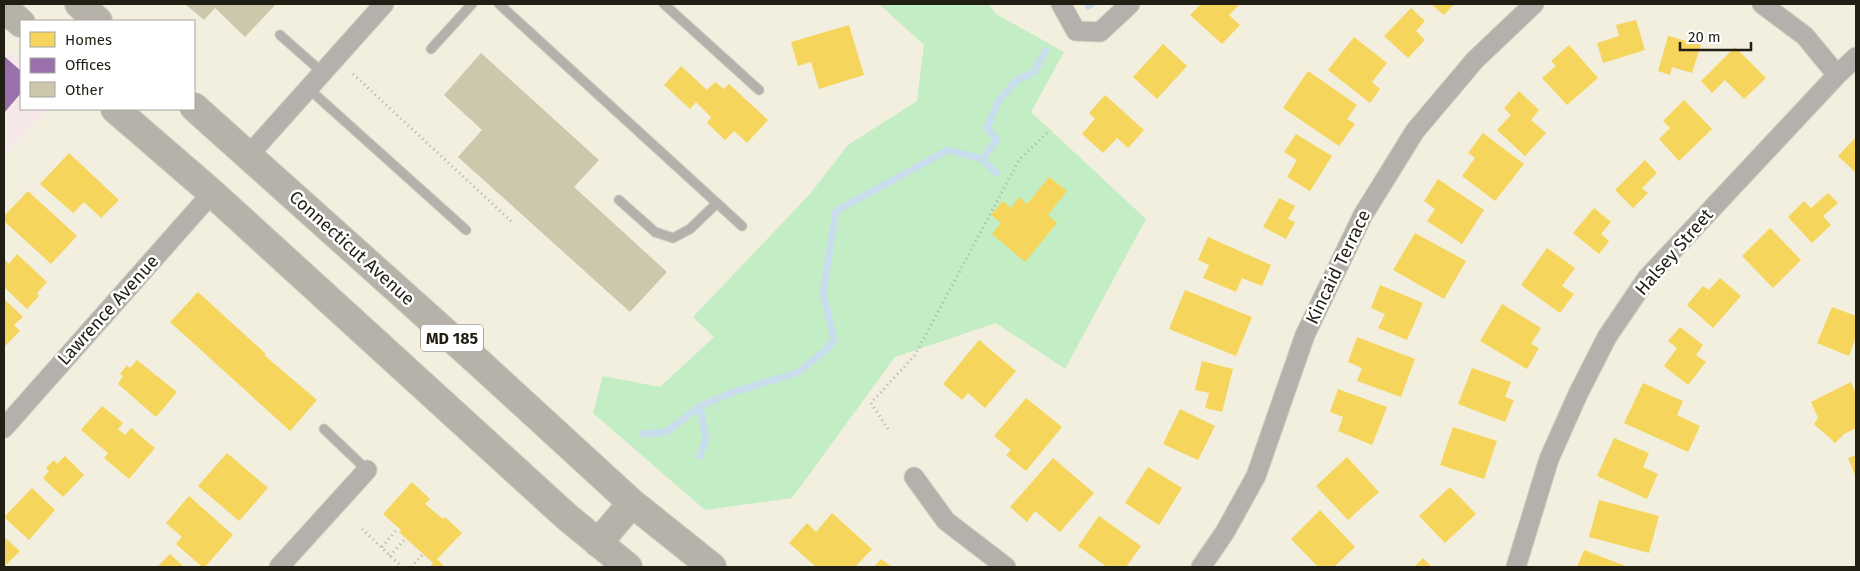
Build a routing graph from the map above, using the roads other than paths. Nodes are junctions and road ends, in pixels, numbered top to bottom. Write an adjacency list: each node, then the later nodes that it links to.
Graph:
1 (79, 4): 11 (main road)
2 (384, 4): 16 (street)
3 (472, 4): 14 (lane)
4 (499, 4): 25 (lane)
5 (664, 4): 19 (lane)
6 (1061, 4): 7 (street)
7 (1130, 4)
8 (1534, 4): 38 (street, Kincaid Terrace)
9 (1762, 4): 17 (street)
10 (4, 8): 12 (main road)
11 (97, 20)
12 (20, 23)
13 (280, 35): 16 (lane)
14 (431, 50)
15 (1856, 57): 17 (street, Halsey Street)
16 (323, 73): 18 (street)
17 (1837, 75): 39 (street, Halsey Street)
18 (309, 89): 22 (street); 27 (lane)
19 (759, 90)
20 (195, 108): 22 (main road, Connecticut Avenue / MD 185)
21 (116, 110): 23 (main road, MD 185)
22 (248, 156): 32 (main road, Connecticut Avenue / MD 185)
23 (212, 193): 28 (street, Lawrence Avenue); 33 (main road, MD 185)
24 (619, 200): 25 (lane)
25 (717, 203): 26 (lane)
26 (742, 226)
27 (466, 230)
28 (4, 428)
29 (324, 429): 30 (lane)
30 (367, 470): 34 (street)
31 (914, 477): 37 (street)
32 (632, 503): 33 (main road); 36 (main road, Connecticut Avenue / MD 185)
33 (598, 543): 35 (main road, MD 185)
34 (279, 567)
35 (628, 567)
36 (712, 567)
37 (1006, 567)
38 (1202, 567)
39 (1516, 567)

